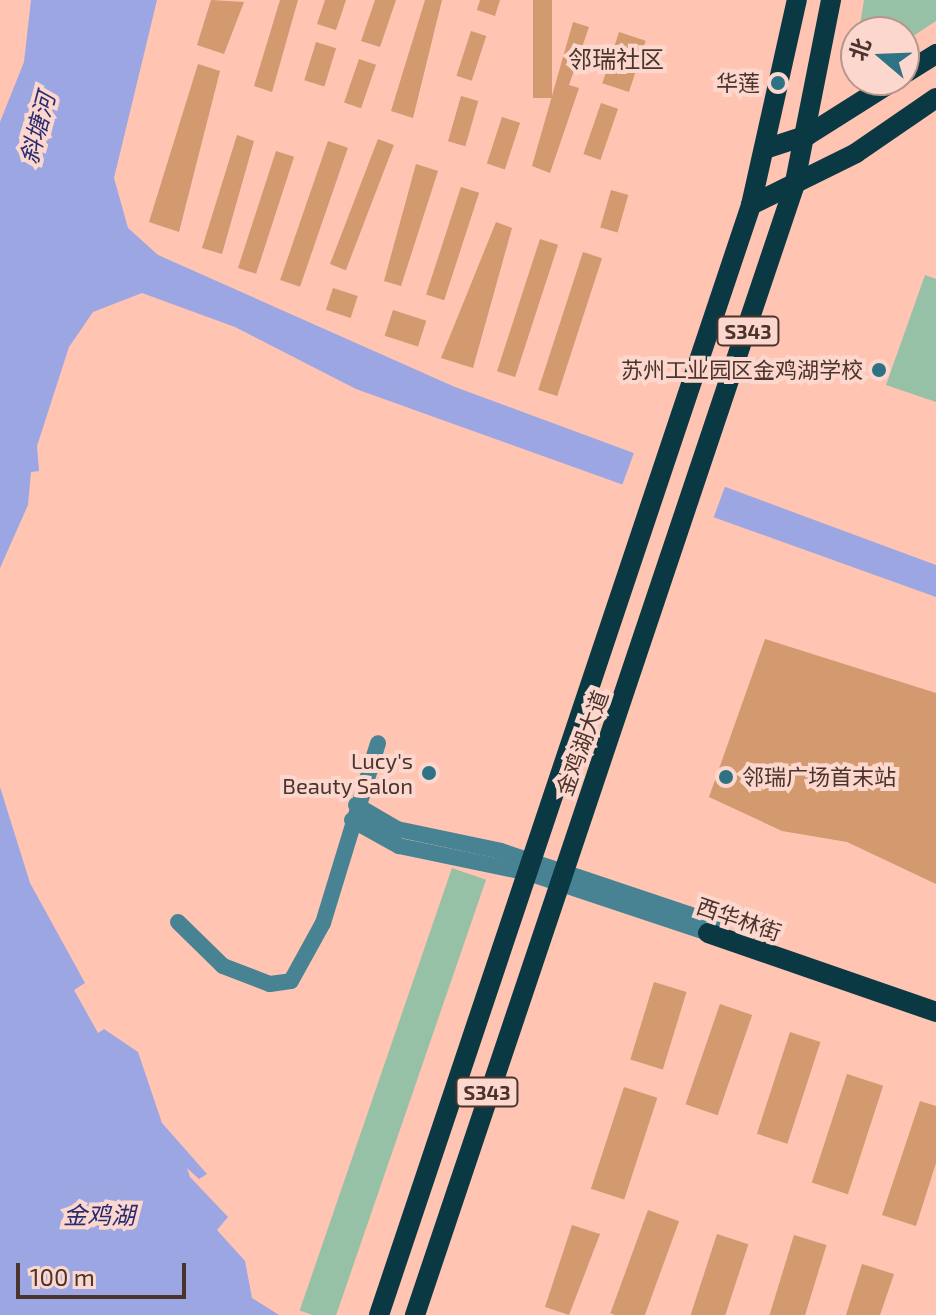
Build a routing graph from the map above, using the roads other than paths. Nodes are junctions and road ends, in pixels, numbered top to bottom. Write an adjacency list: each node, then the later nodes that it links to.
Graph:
1 (797, 0): 6 (main road, 金鸡湖大道)
2 (831, 0): 5 (main road, 金鸡湖大道)
3 (870, 96): 5 (main road)
4 (936, 98): 7 (main road)
5 (808, 135): 6 (main road); 7 (main road, 金鸡湖大道 / S343)
6 (768, 148): 8 (main road, 金鸡湖大道 / S343)
7 (794, 187): 8 (main road); 12 (main road, 金鸡湖大道 / S343)
8 (751, 205): 11 (main road, 金鸡湖大道 / S343)
9 (378, 743): 10 (street)
10 (354, 812): 11 (street, 西华林街); 13 (street)
11 (527, 866): 12 (street, 西华林街); 17 (main road, 金鸡湖大道 / S343)
12 (560, 876): 14 (street, 西华林街); 18 (main road, 金鸡湖大道 / S343)
13 (178, 922)
14 (710, 928): 15 (main road, 西华林街); 16 (main road, 西华林街)
15 (936, 999)
16 (936, 1012)
17 (379, 1315)
18 (415, 1315)

